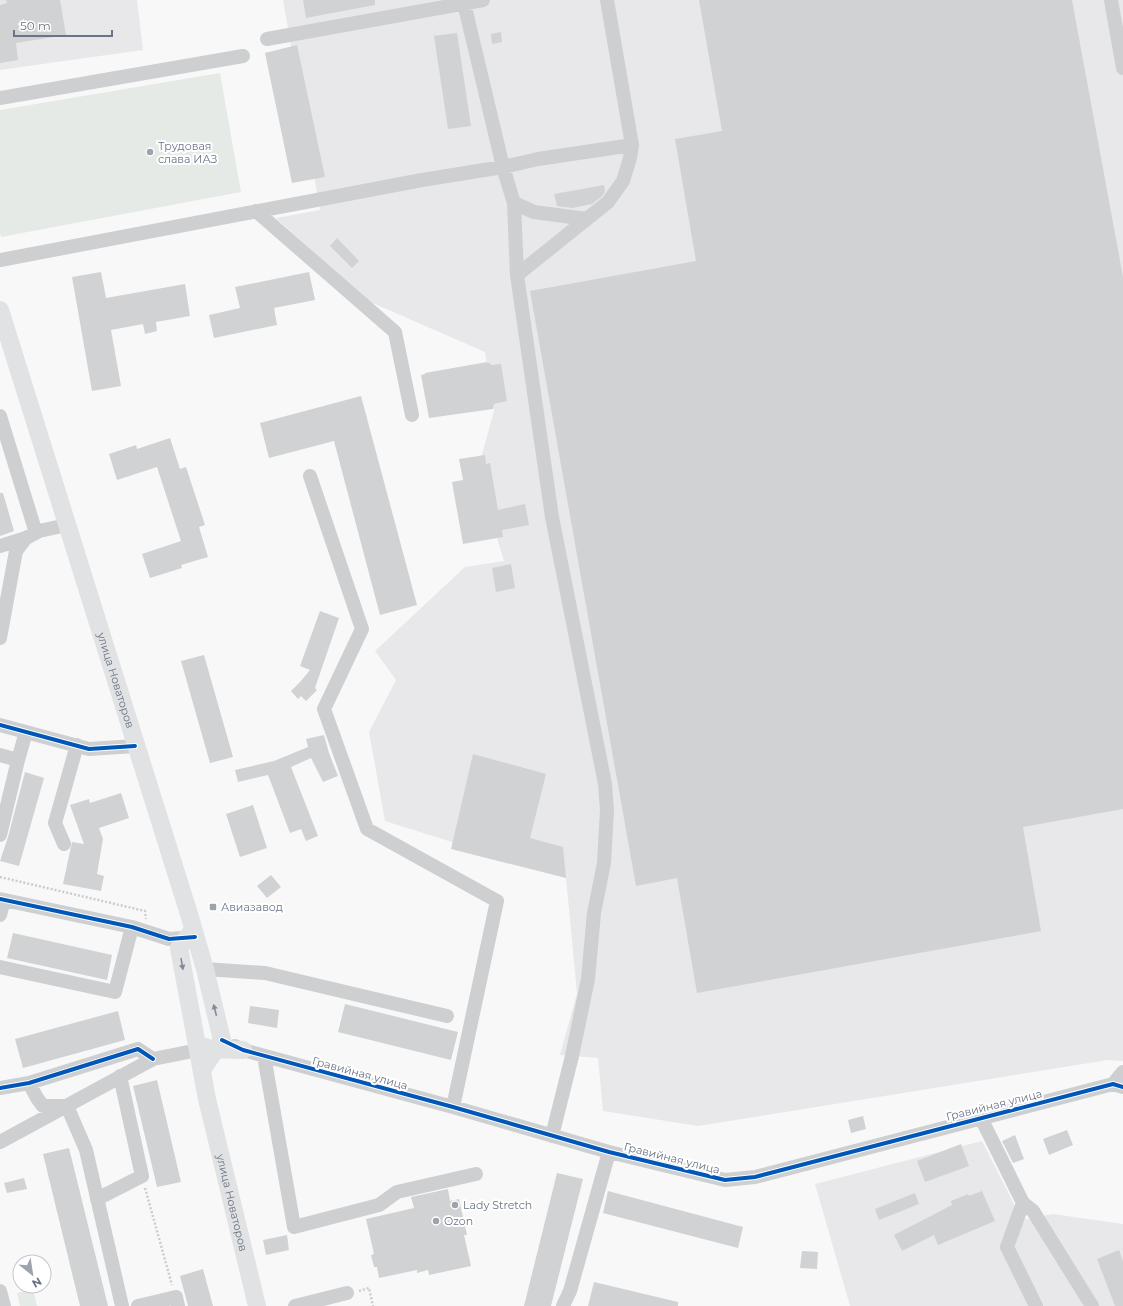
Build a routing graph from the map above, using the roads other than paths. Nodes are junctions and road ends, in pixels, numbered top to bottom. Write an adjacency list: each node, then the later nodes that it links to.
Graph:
1 (483, 0): 4 (street)
2 (607, 0): 9 (street)
3 (1111, 0): 7 (street)
4 (464, 3): 5 (street); 10 (street)
5 (267, 39)
6 (243, 56): 8 (street)
7 (1123, 68)
8 (0, 98)
9 (632, 145): 10 (street); 13 (street)
10 (503, 167): 11 (street); 12 (street)
11 (514, 203): 13 (street); 15 (street)
12 (256, 211): 14 (street); 18 (street)
13 (587, 219): 15 (street)
14 (0, 260)
15 (517, 275): 54 (street)
16 (0, 310): 17 (main road, улица Новаторов)
17 (3, 332): 21 (main road, улица Новаторов)
18 (412, 415)
19 (0, 416): 22 (street)
20 (310, 476): 52 (street)
21 (67, 525): 22 (street); 28 (main road, улица Новаторов)
22 (31, 535): 23 (street); 24 (street)
23 (0, 546)
24 (0, 638)
25 (0, 725): 26 (street)
26 (26, 732): 27 (street); 30 (street)
27 (77, 745): 28 (street); 32 (street)
28 (136, 746): 36 (main road, улица Новаторов)
29 (0, 755): 30 (street)
30 (18, 760): 31 (street)
31 (0, 835)
32 (64, 844)
33 (2, 899): 34 (street); 35 (street)
34 (0, 915)
35 (132, 928): 36 (street); 37 (street)
36 (192, 933): 38 (main road, улица Новаторов); 41 (main road, улица Новаторов, one-way to 41)
37 (0, 967)
38 (204, 969): 39 (street); 40 (main road, улица Новаторов, one-way to 38)
39 (447, 1016)
40 (222, 1040): 42 (street, Гравийная улица); 45 (main road)
41 (196, 1042): 42 (main road); 44 (street); 45 (main road, улица Новаторов)
42 (243, 1050): 43 (street, Гравийная улица)
43 (264, 1056): 52 (street, Гравийная улица); 57 (street)
44 (153, 1059): 47 (street); 48 (street)
45 (202, 1070): 66 (main road, улица Новаторов)
46 (1123, 1072): 49 (street)
47 (120, 1076): 51 (street); 58 (street)
48 (29, 1083): 50 (street); 51 (street)
49 (1118, 1085): 53 (street, Гравийная улица)
50 (0, 1088)
51 (67, 1106): 55 (street); 58 (street)
52 (454, 1108): 54 (street, Гравийная улица)
53 (981, 1118): 56 (street, Гравийная улица); 59 (street)
54 (552, 1136): 56 (street, Гравийная улица)
55 (0, 1142)
56 (609, 1152): 68 (street)
57 (476, 1174)
58 (97, 1199): 64 (street)
59 (1024, 1203): 69 (street); 70 (street)
60 (0, 1291): 63 (street)
61 (347, 1293): 67 (street)
62 (177, 1302): 65 (street)
63 (4, 1306)
64 (122, 1306)
65 (138, 1306)
66 (257, 1306)
67 (295, 1306)
68 (563, 1306)
69 (1036, 1306)
70 (1092, 1306)

